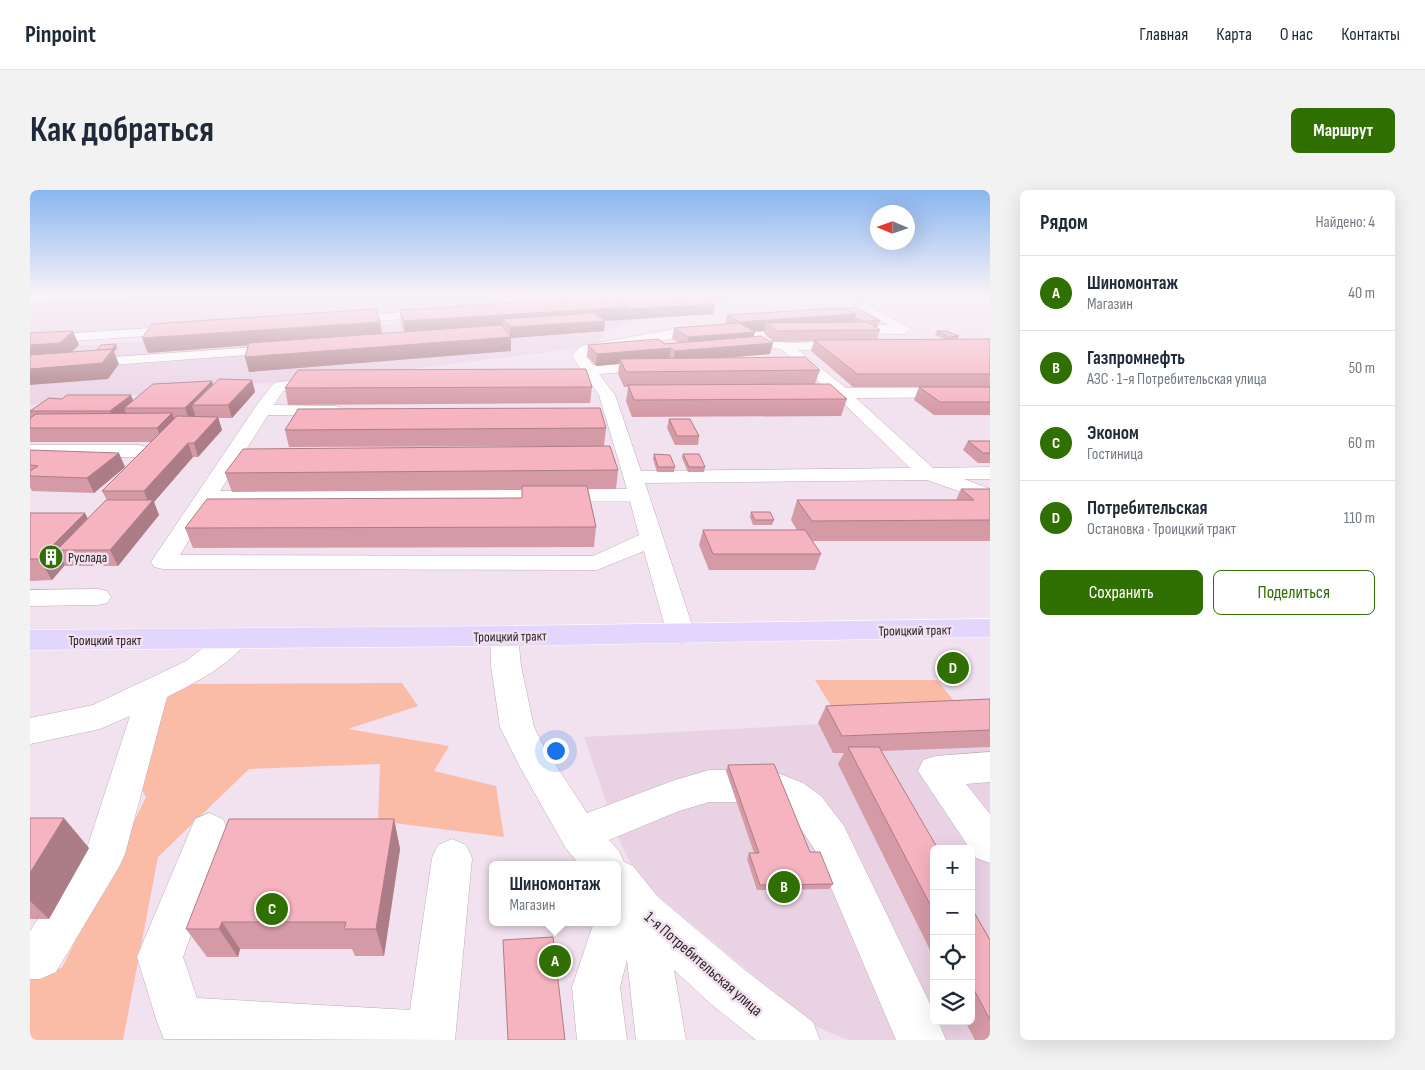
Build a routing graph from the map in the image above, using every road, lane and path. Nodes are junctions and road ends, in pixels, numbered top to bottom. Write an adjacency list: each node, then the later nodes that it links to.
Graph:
1 (135, 334): 6 (street)
2 (672, 334): 12 (street)
3 (754, 334): 9 (street)
4 (864, 334): 5 (street)
5 (900, 334)
6 (30, 340)
7 (860, 345): 9 (street)
8 (301, 348): 11 (street)
9 (786, 354): 16 (street)
10 (668, 365): 12 (street)
11 (30, 368)
12 (590, 370): 17 (street)
13 (344, 382): 19 (street)
14 (990, 392): 16 (street)
15 (822, 393): 16 (street)
16 (842, 393): 27 (street)
17 (607, 395): 18 (street); 22 (street)
18 (627, 395)
19 (262, 410): 20 (street); 31 (street)
20 (350, 411)
21 (594, 413): 22 (street)
22 (614, 413): 24 (street)
23 (606, 450): 24 (street)
24 (625, 450): 29 (street)
25 (139, 451): 26 (street)
26 (30, 452)
27 (927, 473): 28 (street); 29 (street); 30 (street)
28 (990, 473)
29 (635, 486): 31 (street); 32 (street)
30 (990, 496)
31 (206, 497): 32 (street)
32 (652, 539): 36 (street)
33 (98, 597): 34 (street)
34 (30, 598)
35 (990, 628): 36 (main road, Троицкий тракт)
36 (681, 634): 37 (main road, Троицкий тракт)
37 (504, 636): 38 (main road, Троицкий тракт); 44 (street, 1-я Потребительская улица)
38 (234, 639): 39 (main road, Троицкий тракт); 40 (street)
39 (30, 640)
40 (154, 692): 41 (street); 50 (street)
41 (30, 731)
42 (990, 767): 45 (street)
43 (209, 831): 51 (street)
44 (579, 834): 47 (street, 1-я Потребительская улица); 55 (street)
45 (990, 844)
46 (452, 858): 51 (street)
47 (597, 861)
48 (621, 898): 53 (street); 54 (street, 1-я Потребительская улица)
49 (613, 926): 52 (street)
50 (30, 956)
51 (431, 1038)
52 (602, 1040)
53 (662, 1040)
54 (795, 1040)
55 (921, 1040)

